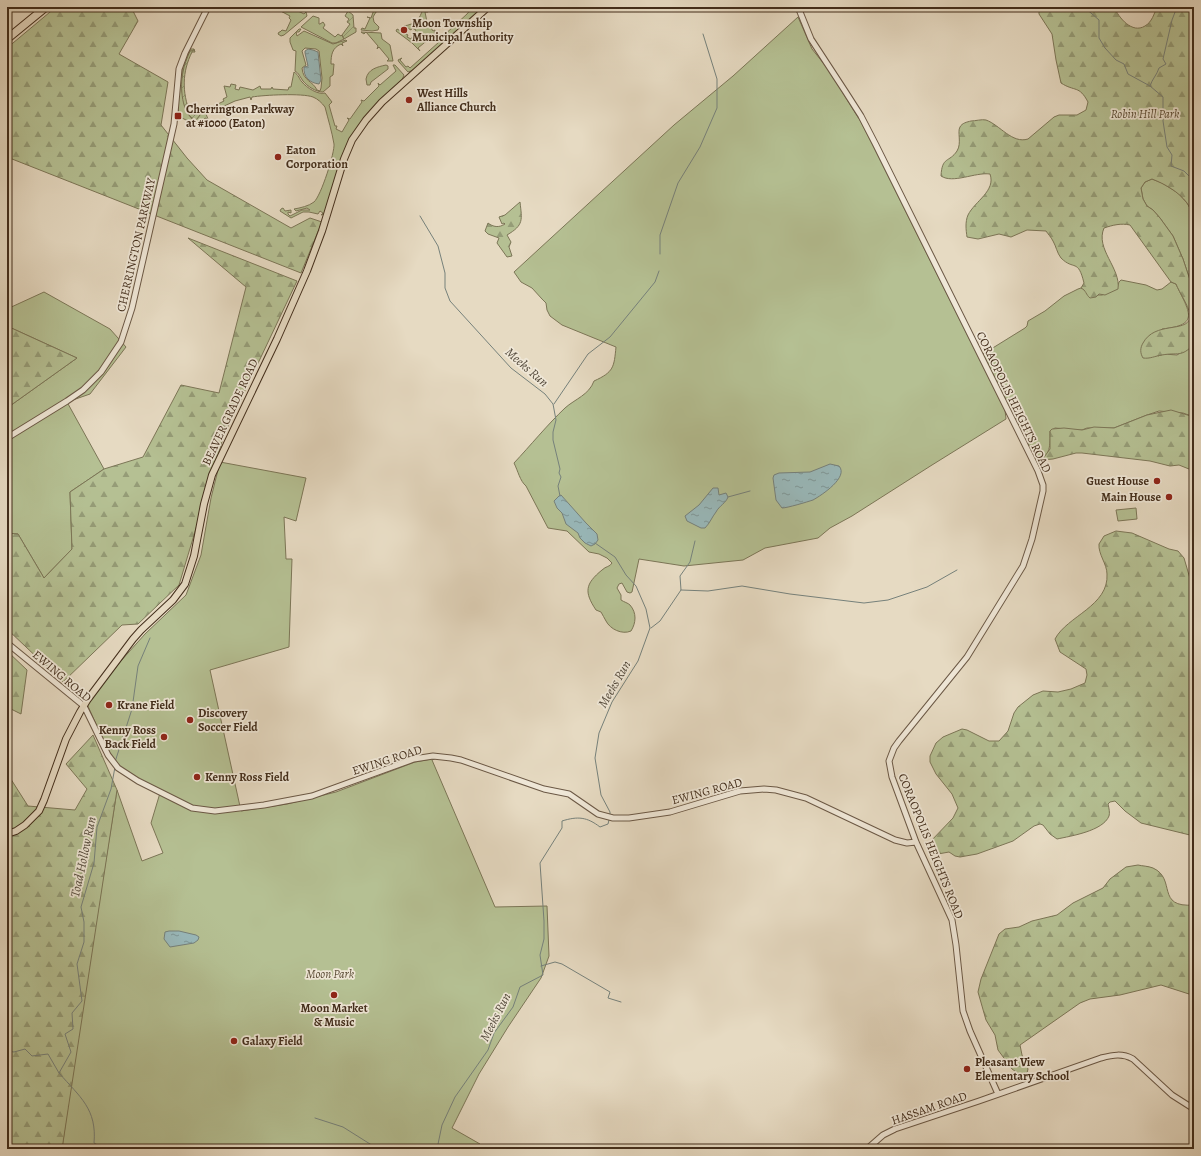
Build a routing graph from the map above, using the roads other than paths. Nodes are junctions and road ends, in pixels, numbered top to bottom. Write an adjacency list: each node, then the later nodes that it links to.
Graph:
1 (39, 7): 6 (highway)
2 (46, 7): 7 (highway)
3 (208, 7): 8 (street, CHERRINGTON PARKWAY)
4 (488, 7): 10 (main road, BEAVER GRADE ROAD)
5 (798, 7): 12 (street, CORAOPOLIS HEIGHTS ROAD)
6 (7, 32)
7 (7, 39)
8 (7, 438)
9 (7, 643): 10 (street, EWING ROAD)
10 (84, 706): 11 (main road, BEAVER GRADE ROAD); 12 (street, EWING ROAD)
11 (7, 834)
12 (916, 842): 13 (street, CORAOPOLIS HEIGHTS ROAD)
13 (998, 1094): 14 (street, HASSAM ROAD); 15 (street, HASSAM ROAD)
14 (1194, 1109)
15 (867, 1149)

